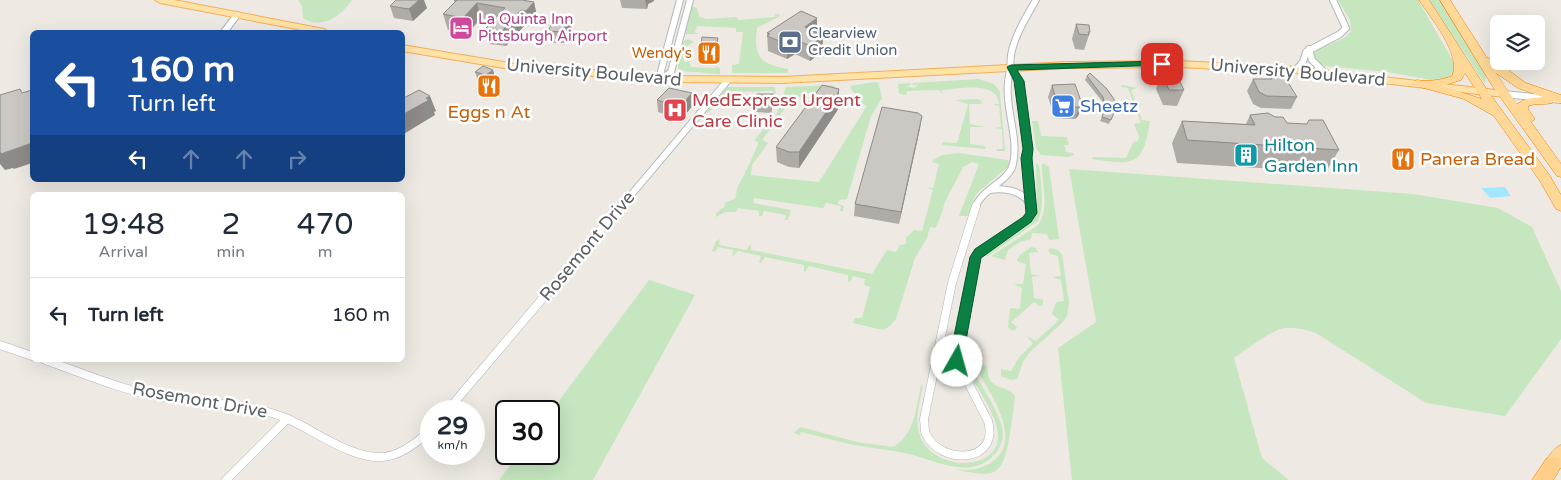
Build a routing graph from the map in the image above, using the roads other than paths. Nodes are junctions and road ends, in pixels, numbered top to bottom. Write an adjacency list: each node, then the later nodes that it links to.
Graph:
1 (160, 0): 8 (main road)
2 (680, 0): 18 (street)
3 (690, 0): 18 (street)
4 (1036, 0): 15 (street)
5 (1333, 0): 13 (street)
6 (1424, 0): 14 (highway)
7 (1445, 0): 11 (highway)
8 (237, 16): 9 (street); 10 (main road)
9 (226, 30)
10 (313, 30)
11 (1474, 46): 22 (highway); 23 (highway)
12 (405, 48): 18 (main road, University Boulevard)
13 (1309, 49): 16 (street); 17 (street)
14 (1459, 53): 20 (highway); 21 (highway)
15 (1011, 67): 16 (main road, University Boulevard); 19 (main road, University Boulevard); 27 (street); 28 (street)
16 (1296, 70): 17 (main road, University Boulevard)
17 (1325, 73): 20 (main road, University Boulevard)
18 (662, 79): 19 (main road, University Boulevard)
19 (728, 80): 33 (street, Rosemont Drive)
20 (1417, 83): 21 (main road, University Boulevard); 24 (highway)
21 (1482, 91): 22 (main road, University Boulevard); 24 (highway)
22 (1504, 94): 23 (street); 25 (highway)
23 (1561, 100): 25 (highway)
24 (1509, 127): 29 (highway)
25 (1543, 148): 26 (highway)
26 (1561, 173)
27 (985, 192): 28 (street); 28 (street)
28 (1031, 205)
29 (1561, 206)
30 (0, 345): 31 (street)
31 (30, 355)
32 (52, 362): 34 (street, Rosemont Drive)
33 (456, 400)
34 (287, 419): 35 (street, Rosemont Drive); 37 (street)
35 (420, 439)
36 (1558, 462): 38 (highway)
37 (226, 480)
38 (1542, 480)

